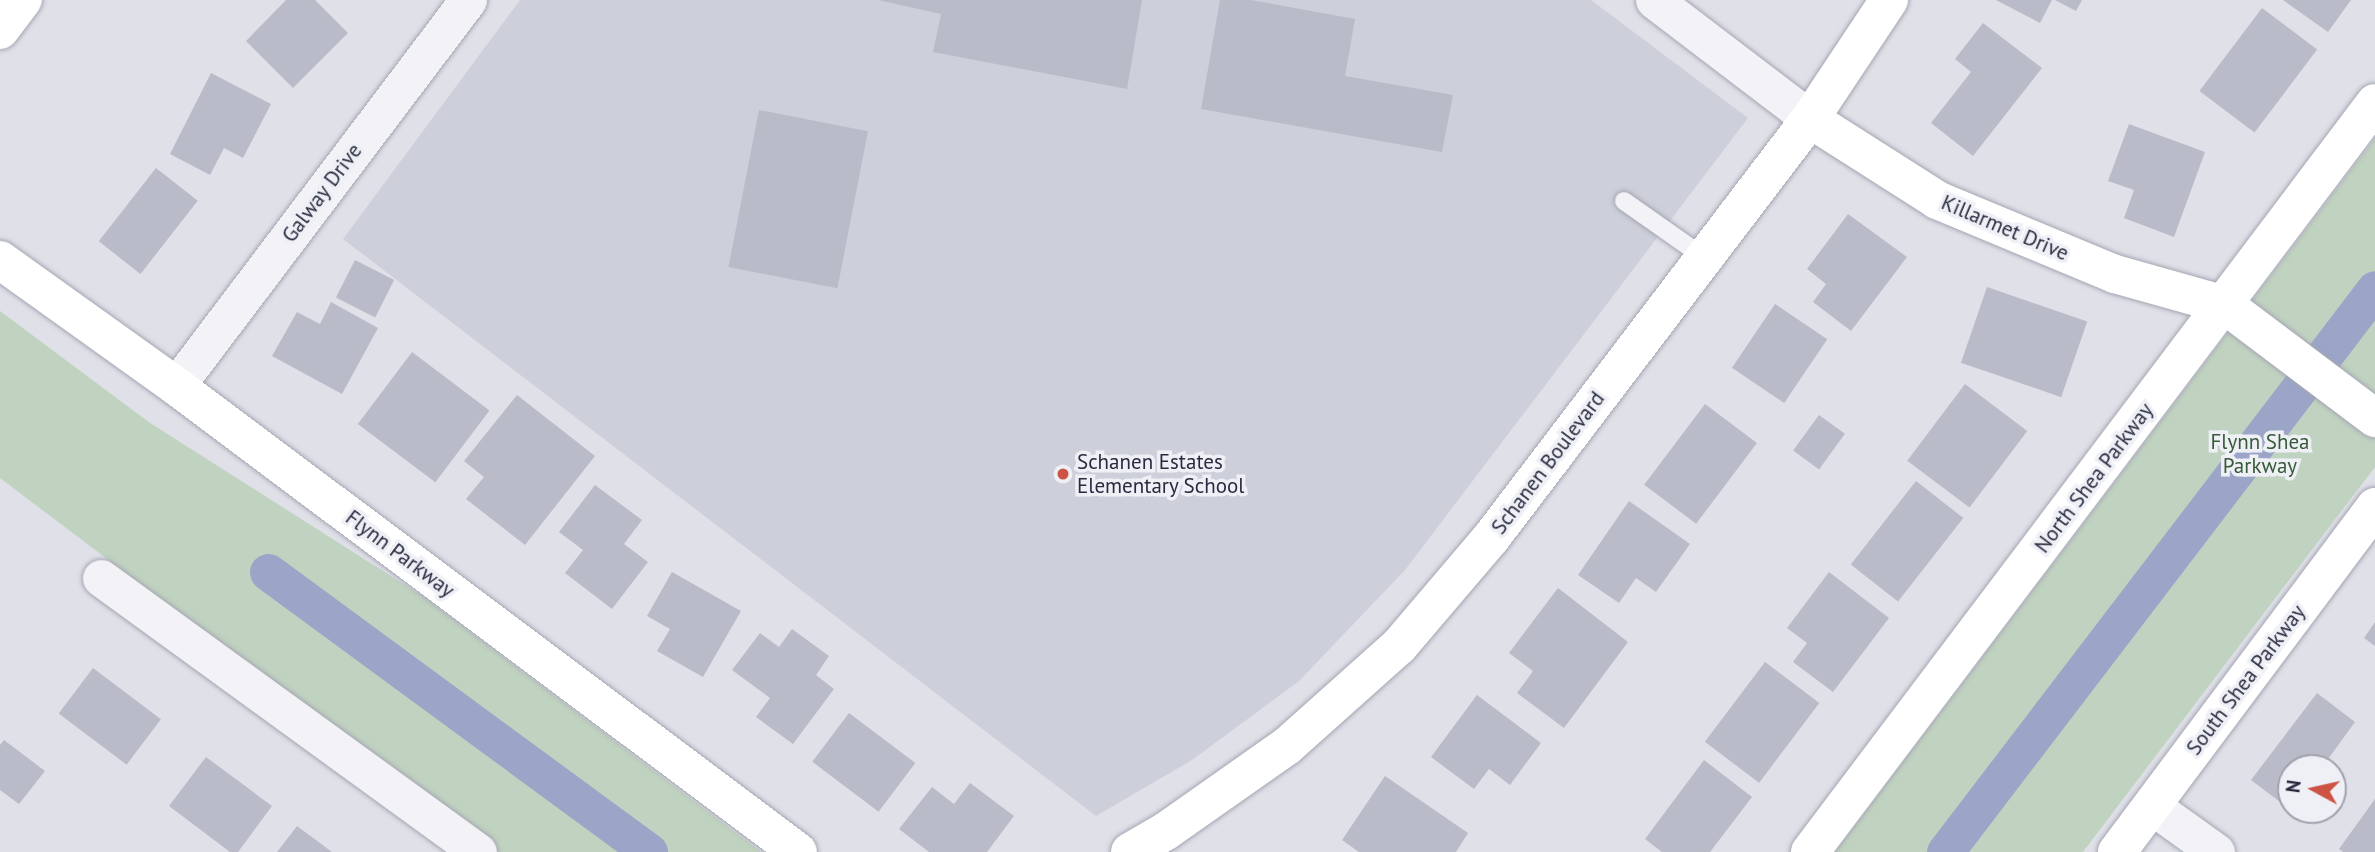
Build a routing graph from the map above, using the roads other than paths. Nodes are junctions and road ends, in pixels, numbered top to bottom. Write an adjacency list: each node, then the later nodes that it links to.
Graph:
1 (23, 0): 5 (street)
2 (468, 0): 12 (street, Galway Drive)
3 (1654, 0): 7 (street, Killarmet Drive)
4 (1889, 0): 7 (street, Schanen Boulevard)
5 (0, 30)
6 (2375, 103): 11 (street, North Shea Parkway)
7 (1810, 120): 9 (street, Schanen Boulevard); 11 (street, Killarmet Drive)
8 (1623, 201): 9 (lane)
9 (1705, 258): 19 (street, Schanen Boulevard)
10 (0, 260): 12 (street, Flynn Parkway)
11 (2225, 305): 13 (street, Killarmet Drive); 20 (street, North Shea Parkway)
12 (176, 386): 18 (street, Flynn Parkway)
13 (2371, 415)
14 (2375, 507): 16 (street, South Shea Parkway)
15 (101, 578): 17 (street)
16 (2152, 806): 21 (street, South Shea Parkway); 22 (street)
17 (478, 852)
18 (798, 852)
19 (1130, 852)
20 (1810, 852)
21 (2117, 852)
22 (2216, 852)

